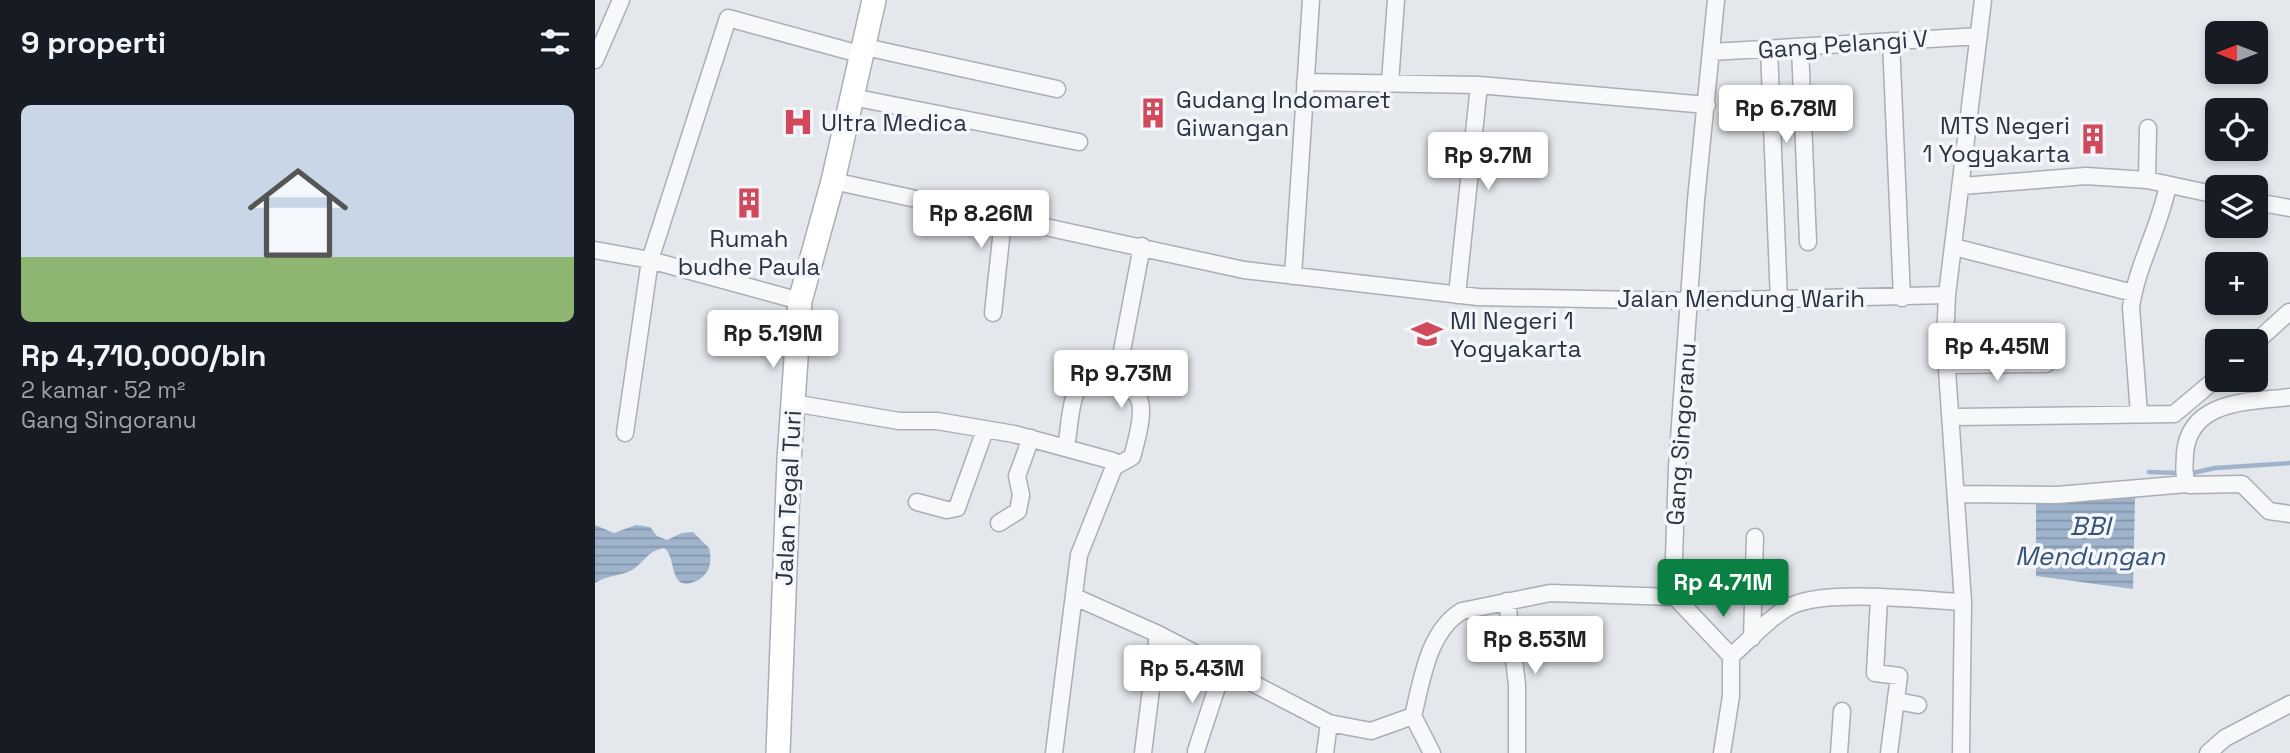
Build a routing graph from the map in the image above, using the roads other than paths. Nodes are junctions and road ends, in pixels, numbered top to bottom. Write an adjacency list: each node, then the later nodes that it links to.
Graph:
1 (621, 0): 7 (street)
2 (874, 0): 12 (main road, Jalan Tegal Turi)
3 (1311, 0): 15 (street)
4 (1396, 0): 16 (street)
5 (1716, 0): 13 (street, Gang Singoranu)
6 (1983, 0): 8 (street)
7 (601, 32): 14 (street)
8 (1976, 36): 9 (street, Gang Pelangi V); 26 (street)
9 (1891, 41): 10 (street, Gang Pelangi V); 40 (street)
10 (1800, 47): 11 (street, Gang Pelangi V); 31 (street)
11 (1769, 49): 13 (street, Gang Pelangi V); 42 (street)
12 (864, 51): 18 (street); 19 (main road, Jalan Tegal Turi); 35 (street)
13 (1712, 52): 20 (street, Gang Singoranu)
14 (595, 60)
15 (1305, 82): 16 (street); 36 (street)
16 (1390, 83): 17 (street)
17 (1479, 85): 20 (street); 38 (street)
18 (1057, 89)
19 (852, 97): 22 (street); 24 (main road, Jalan Tegal Turi)
20 (1707, 105): 43 (street, Gang Singoranu)
21 (2148, 128): 23 (street)
22 (1079, 142)
23 (2147, 180): 25 (street); 26 (street)
24 (833, 181): 30 (street, Jalan Mendung Warih); 41 (main road, Jalan Tegal Turi)
25 (2168, 185): 27 (street); 37 (street)
26 (1962, 186): 33 (street)
27 (2205, 193)
28 (2268, 204): 29 (street)
29 (2290, 208)
30 (1003, 220): 32 (street, Jalan Mendung Warih); 44 (street)
31 (1808, 242)
32 (1142, 246): 36 (street, Jalan Mendung Warih); 49 (street)
33 (1954, 247): 37 (street); 39 (street)
34 (595, 250): 35 (street)
35 (649, 260): 41 (street); 56 (street)
36 (1293, 276): 38 (street, Jalan Mendung Warih)
37 (2133, 293): 53 (street)
38 (1457, 295): 43 (street, Jalan Mendung Warih)
39 (1947, 295): 40 (street, Jalan Mendung Warih); 48 (street)
40 (1902, 298): 42 (street, Jalan Mendung Warih)
41 (800, 300): 52 (main road, Jalan Tegal Turi)
42 (1779, 301): 43 (street, Jalan Mendung Warih)
43 (1690, 302): 67 (street, Gang Singoranu)
44 (993, 313)
45 (2290, 314): 46 (street)
46 (2268, 332)
47 (2046, 364): 48 (street)
48 (1948, 365): 54 (street)
49 (1114, 366): 58 (street); 59 (street)
50 (2205, 388): 53 (street)
51 (2290, 397): 60 (street)
52 (793, 403): 55 (street); 82 (main road, Jalan Tegal Turi)
53 (2139, 414): 54 (street)
54 (1953, 417): 61 (street)
55 (985, 430): 57 (street); 62 (street)
56 (625, 433)
57 (1031, 438): 58 (street); 64 (street)
58 (1066, 447): 59 (street)
59 (1114, 467): 66 (street)
60 (2186, 476): 61 (street); 63 (street)
61 (1958, 494): 70 (street)
62 (918, 502)
63 (2290, 514)
64 (999, 523)
65 (1755, 537): 72 (street)
66 (1075, 597): 71 (street); 83 (street)
67 (1675, 597): 69 (street); 73 (street)
68 (1879, 599): 70 (street); 72 (street); 75 (street)
69 (1507, 601): 79 (street); 87 (street)
70 (1963, 601): 91 (street)
71 (1158, 634): 74 (street); 84 (street)
72 (1752, 638): 73 (street)
73 (1731, 656): 88 (street)
74 (1223, 669): 80 (street); 81 (street)
75 (1897, 701): 77 (street); 90 (street)
76 (2290, 704): 92 (street)
77 (1918, 705)
78 (1842, 711): 89 (street)
79 (1413, 716): 80 (street); 86 (street)
80 (1329, 723): 85 (street)
81 (1196, 751)
82 (778, 753)
83 (1054, 753)
84 (1143, 753)
85 (1325, 753)
86 (1432, 753)
87 (1517, 753)
88 (1722, 753)
89 (1839, 753)
90 (1889, 753)
91 (1961, 753)
92 (2208, 753)

